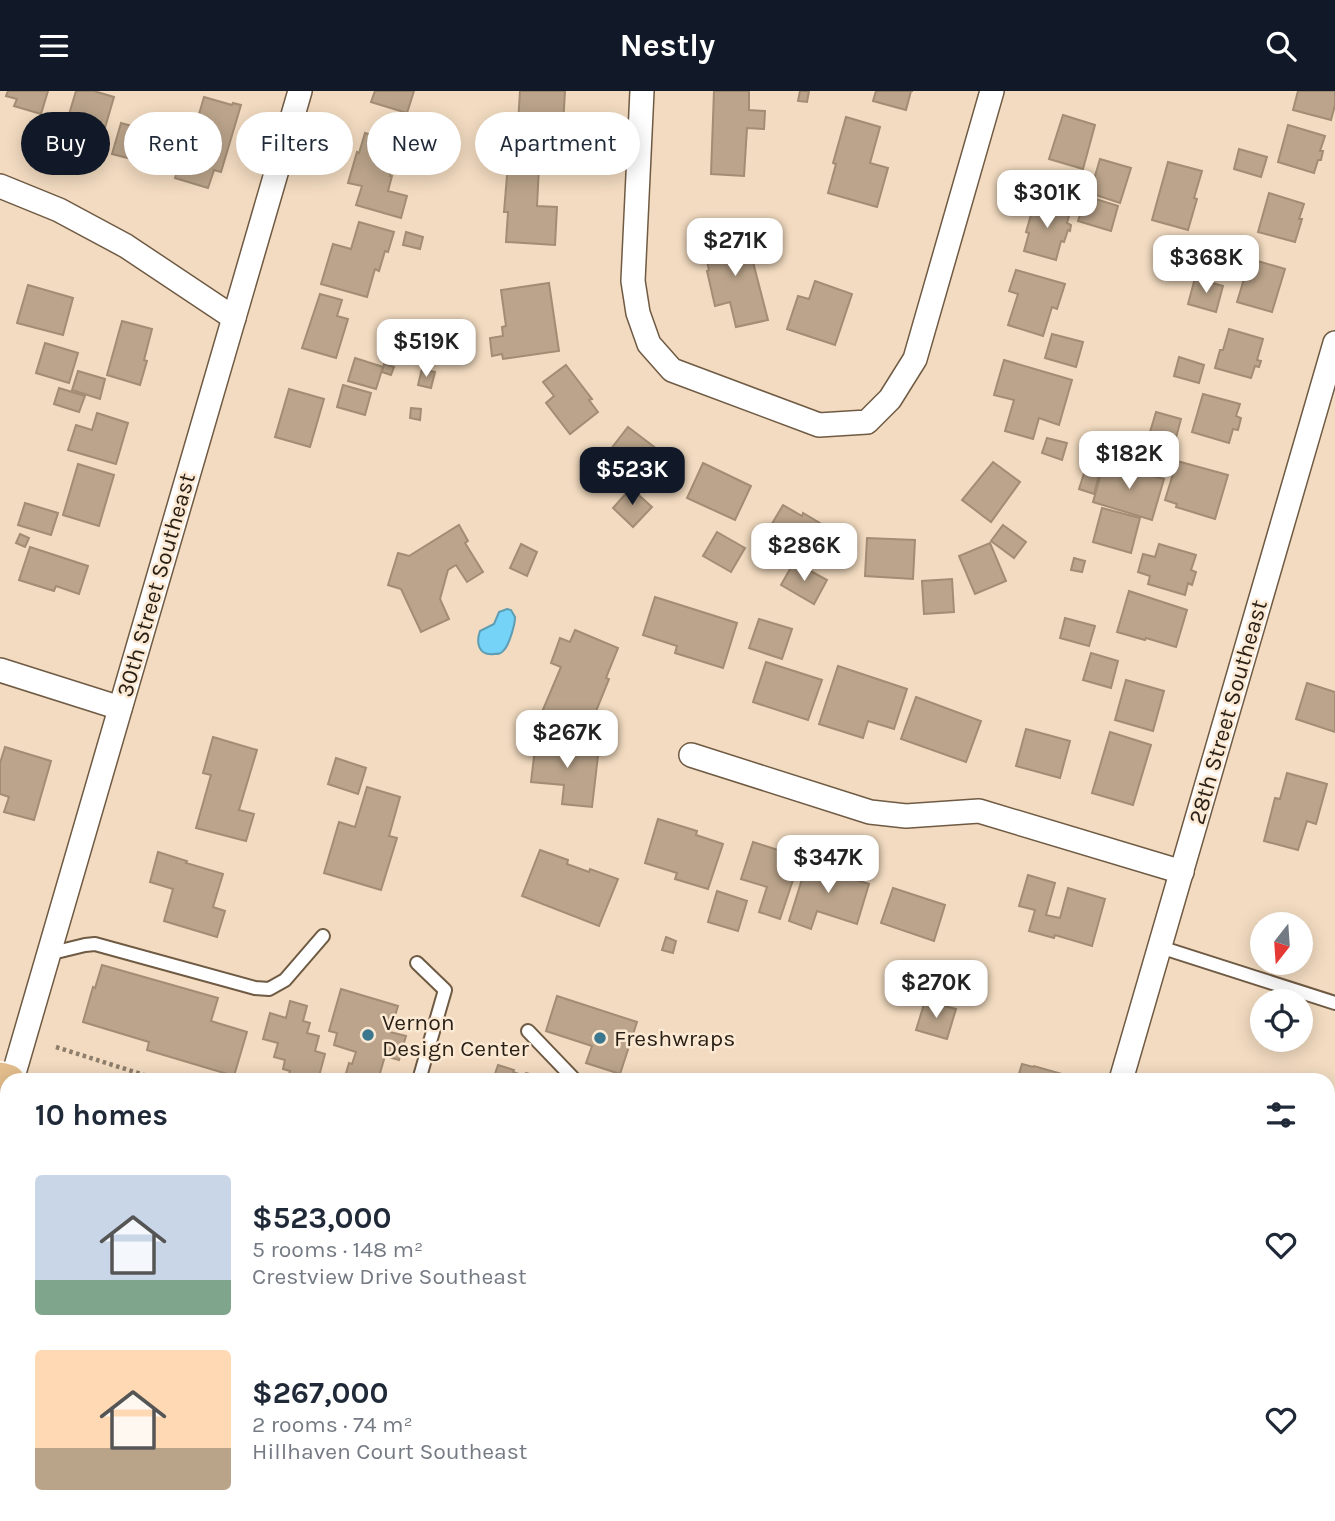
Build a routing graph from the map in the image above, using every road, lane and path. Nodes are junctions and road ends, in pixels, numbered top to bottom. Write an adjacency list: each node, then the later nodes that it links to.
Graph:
1 (300, 91): 5 (street, 30th Street Southeast)
2 (642, 91): 3 (street)
3 (992, 91)
4 (0, 186): 5 (street)
5 (234, 318): 8 (street, 30th Street Southeast)
6 (1335, 343): 10 (street, 28th Street Southeast)
7 (0, 670): 8 (street)
8 (120, 708): 13 (street, 30th Street Southeast)
9 (691, 755): 10 (street)
10 (1182, 872): 12 (street, 28th Street Southeast)
11 (323, 936): 13 (lane)
12 (1160, 947): 15 (lane); 22 (street, 28th Street Southeast)
13 (48, 954): 18 (street, 30th Street Southeast)
14 (417, 963): 20 (lane)
15 (1335, 1003)
16 (528, 1031): 21 (lane)
17 (56, 1047): 19 (path)
18 (14, 1073)
19 (138, 1073)
20 (421, 1073)
21 (568, 1073)
22 (1123, 1073)

